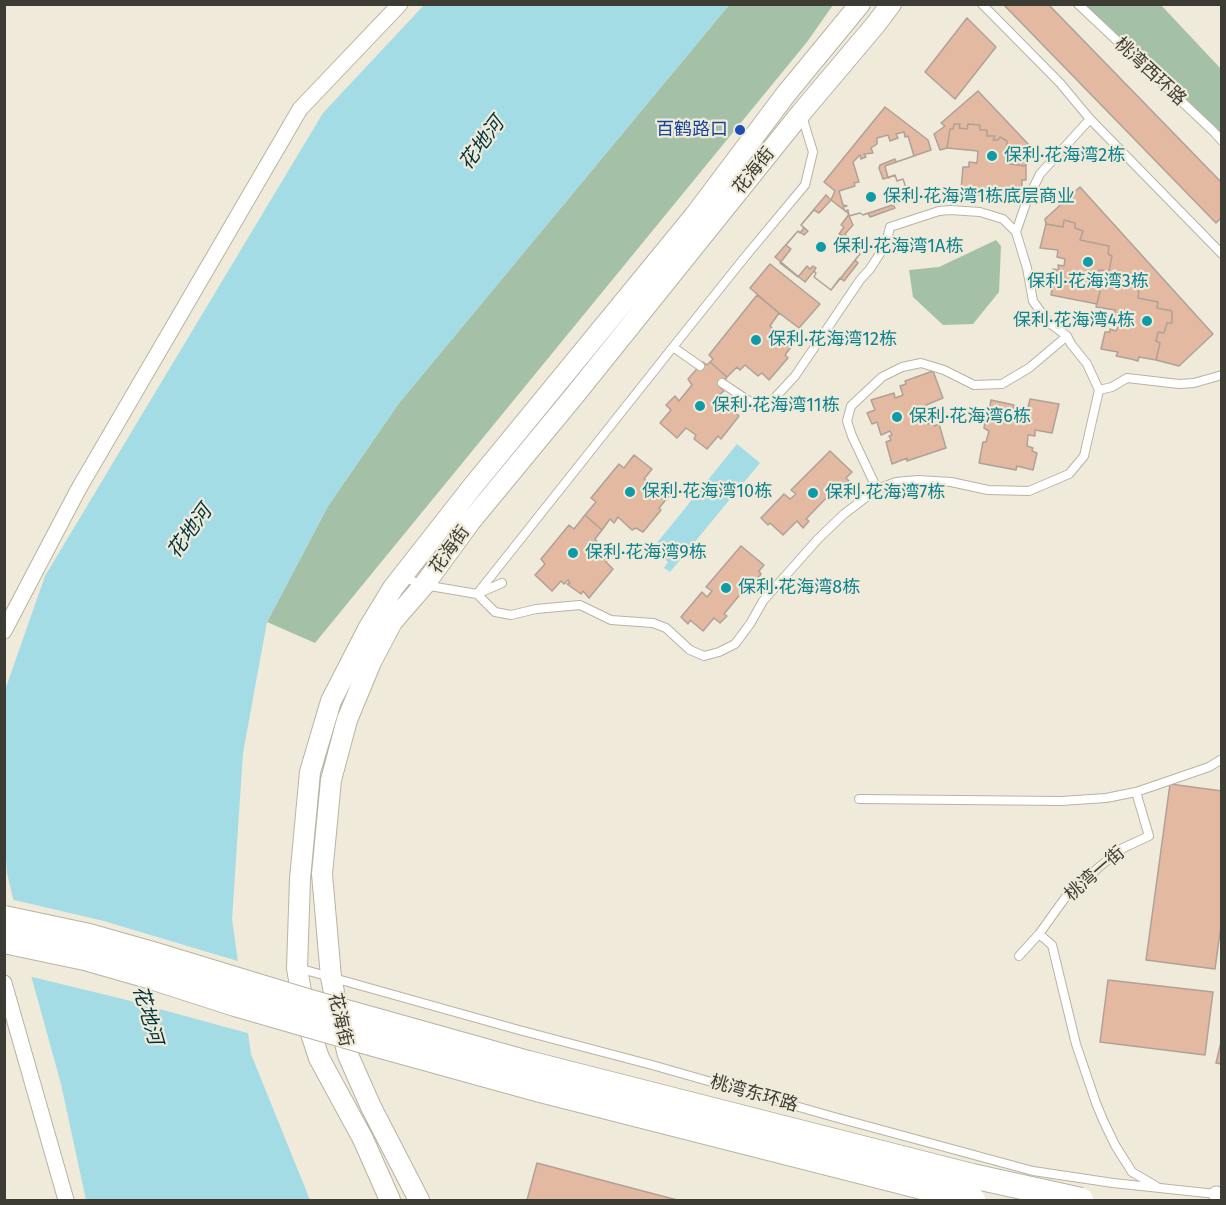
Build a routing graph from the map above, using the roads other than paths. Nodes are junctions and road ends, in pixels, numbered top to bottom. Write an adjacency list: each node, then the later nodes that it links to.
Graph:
1 (400, 4): 22 (street)
2 (860, 4): 18 (street, 花海街)
3 (891, 4): 6 (street, 花海街)
4 (982, 4): 7 (lane)
5 (1078, 4): 8 (lane, 桃湾西环路)
6 (801, 113): 12 (lane); 20 (street, 花海街)
7 (1090, 119): 9 (lane); 10 (lane)
8 (1221, 141)
9 (1016, 232): 11 (lane); 15 (lane)
10 (1221, 254)
11 (1067, 336): 16 (lane); 17 (lane)
12 (673, 347): 13 (lane); 21 (lane)
13 (700, 366)
14 (1221, 375): 16 (lane)
15 (722, 383)
16 (1099, 390): 17 (lane)
17 (877, 489): 21 (lane)
18 (401, 577): 20 (lane); 30 (street, 花海街)
19 (502, 583): 21 (lane)
20 (424, 585): 21 (lane); 31 (street, 花海街)
21 (477, 594)
22 (4, 631)
23 (1221, 759): 24 (lane)
24 (1136, 792): 25 (lane); 27 (lane, 桃湾一街)
25 (859, 799)
26 (4, 918): 39 (main road, bridge)
27 (1039, 934): 29 (lane, 桃湾一街); 33 (lane)
28 (4, 941): 38 (main road, bridge)
29 (1019, 956)
30 (297, 968): 31 (lane, 桃湾东环路); 36 (street, 花海街)
31 (331, 977): 33 (lane, 桃湾东环路); 37 (street, 花海街)
32 (4, 984): 35 (street)
33 (1159, 1189): 34 (lane, 桃湾东环路)
34 (1220, 1195)
35 (66, 1200)
36 (390, 1200)
37 (419, 1200)
38 (973, 1200)
39 (1081, 1200)

